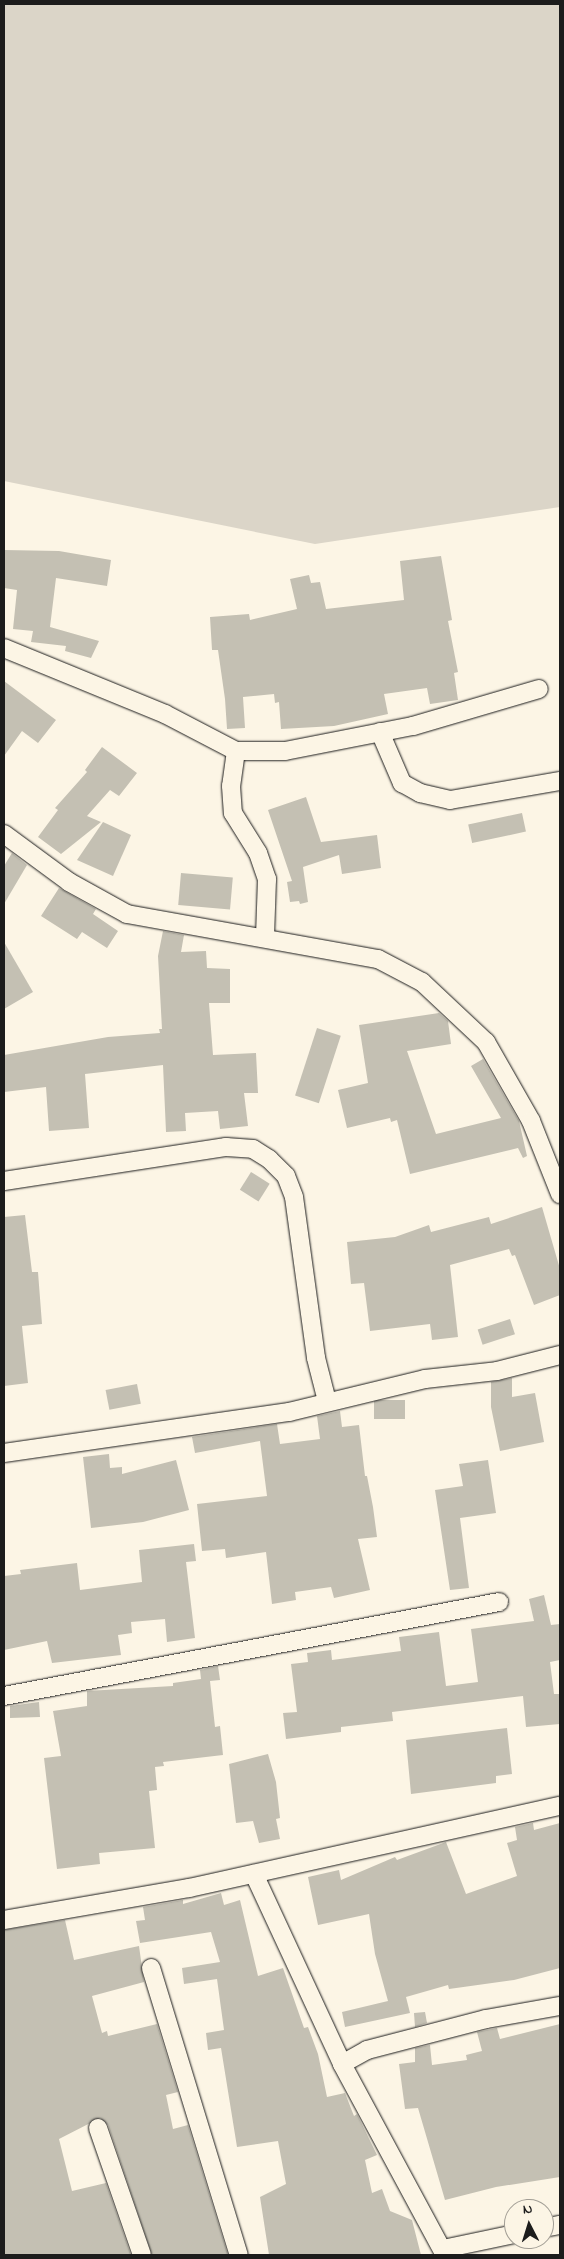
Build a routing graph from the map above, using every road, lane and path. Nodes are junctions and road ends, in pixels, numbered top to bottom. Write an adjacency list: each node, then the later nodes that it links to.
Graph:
1 (4, 648): 4 (street)
2 (539, 689): 3 (street)
3 (380, 732): 4 (street); 5 (street)
4 (236, 751): 7 (street)
5 (560, 781)
6 (4, 834): 7 (street)
7 (265, 937): 9 (street)
8 (4, 1181): 11 (street)
9 (560, 1194)
10 (560, 1355): 11 (street)
11 (327, 1401): 12 (street)
12 (4, 1453)
13 (499, 1602): 14 (street)
14 (4, 1696)
15 (560, 1806): 16 (street)
16 (254, 1874): 17 (street); 20 (street)
17 (4, 1920)
18 (151, 1968): 25 (street)
19 (560, 2006): 20 (street)
20 (342, 2064): 23 (street)
21 (98, 2128): 24 (street)
22 (504, 2237): 23 (street)
23 (444, 2252)
24 (142, 2255)
25 (239, 2255)

